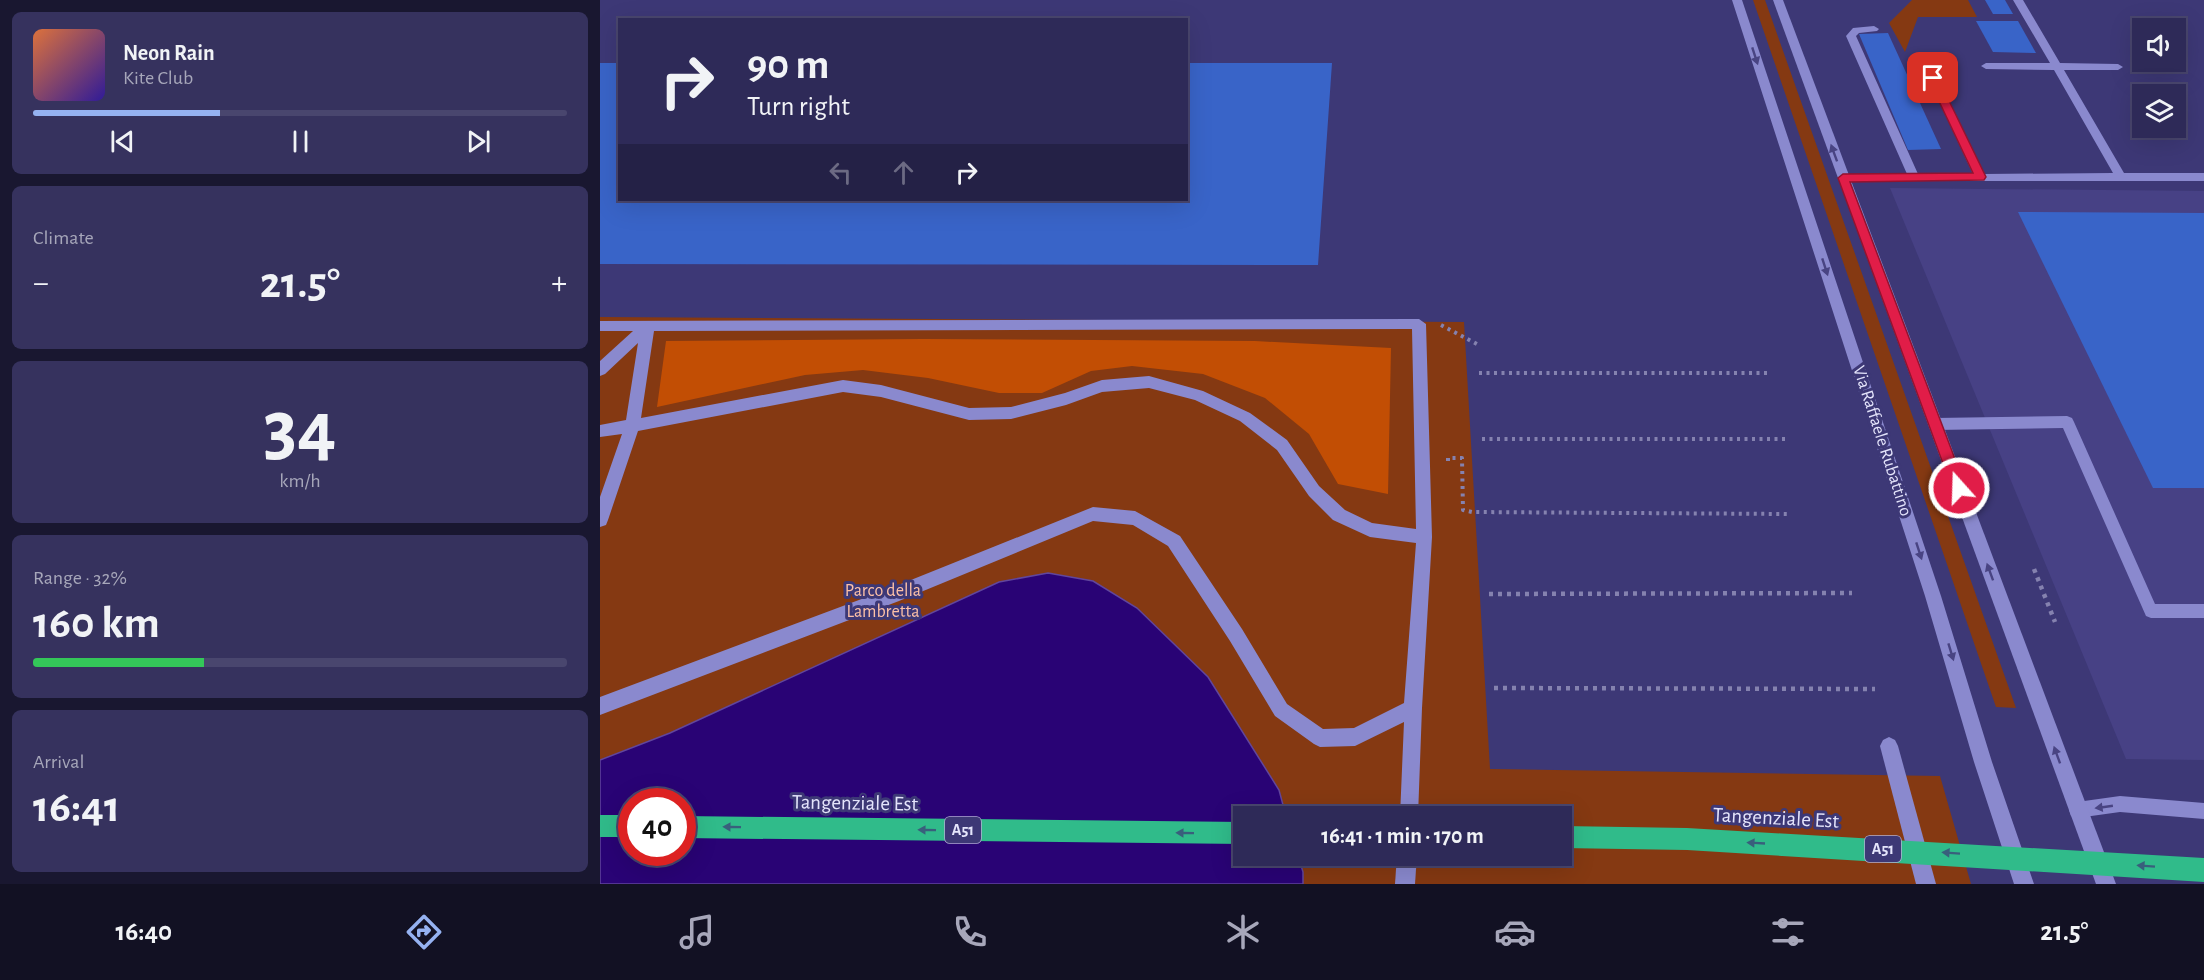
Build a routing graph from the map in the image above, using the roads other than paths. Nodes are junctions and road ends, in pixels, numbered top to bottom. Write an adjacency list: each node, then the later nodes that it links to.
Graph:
1 (1737, 0): 38 (street, Via Raffaele Rubattino, one-way to 38)
2 (1778, 0): 13 (street, one-way to 2)
3 (2018, 0): 7 (lane)
4 (1874, 29): 9 (lane)
5 (1924, 58): 10 (lane)
6 (1986, 66): 7 (lane)
7 (2057, 66): 8 (lane); 11 (lane)
8 (2118, 67)
9 (1914, 177): 10 (lane); 13 (lane)
10 (1980, 177): 11 (lane)
11 (2121, 177): 12 (lane)
12 (2204, 177)
13 (1843, 178): 17 (street)
14 (600, 326): 15 (street)
15 (648, 326): 16 (street); 18 (street); 21 (street)
16 (600, 370)
17 (1935, 424): 22 (lane); 27 (street, one-way to 17)
18 (632, 426): 19 (street); 20 (street); 21 (street)
19 (600, 431)
20 (600, 520)
21 (1424, 537): 24 (street)
22 (2204, 611)
23 (600, 706): 24 (street)
24 (1413, 708): 26 (street)
25 (1889, 746): 37 (street)
26 (1409, 806)
27 (2077, 810): 28 (lane, one-way to 27); 39 (street)
28 (2204, 811)
29 (600, 826): 30 (highway)
30 (618, 826)
31 (696, 827): 32 (highway, Tangenziale Est / A51, one-way to 31)
32 (1233, 833)
33 (1572, 837): 35 (highway, Tangenziale Est / A51, one-way to 33)
34 (1406, 866): 36 (street)
35 (2204, 870)
36 (1405, 884)
37 (1926, 884)
38 (2024, 884)
39 (2106, 884)

